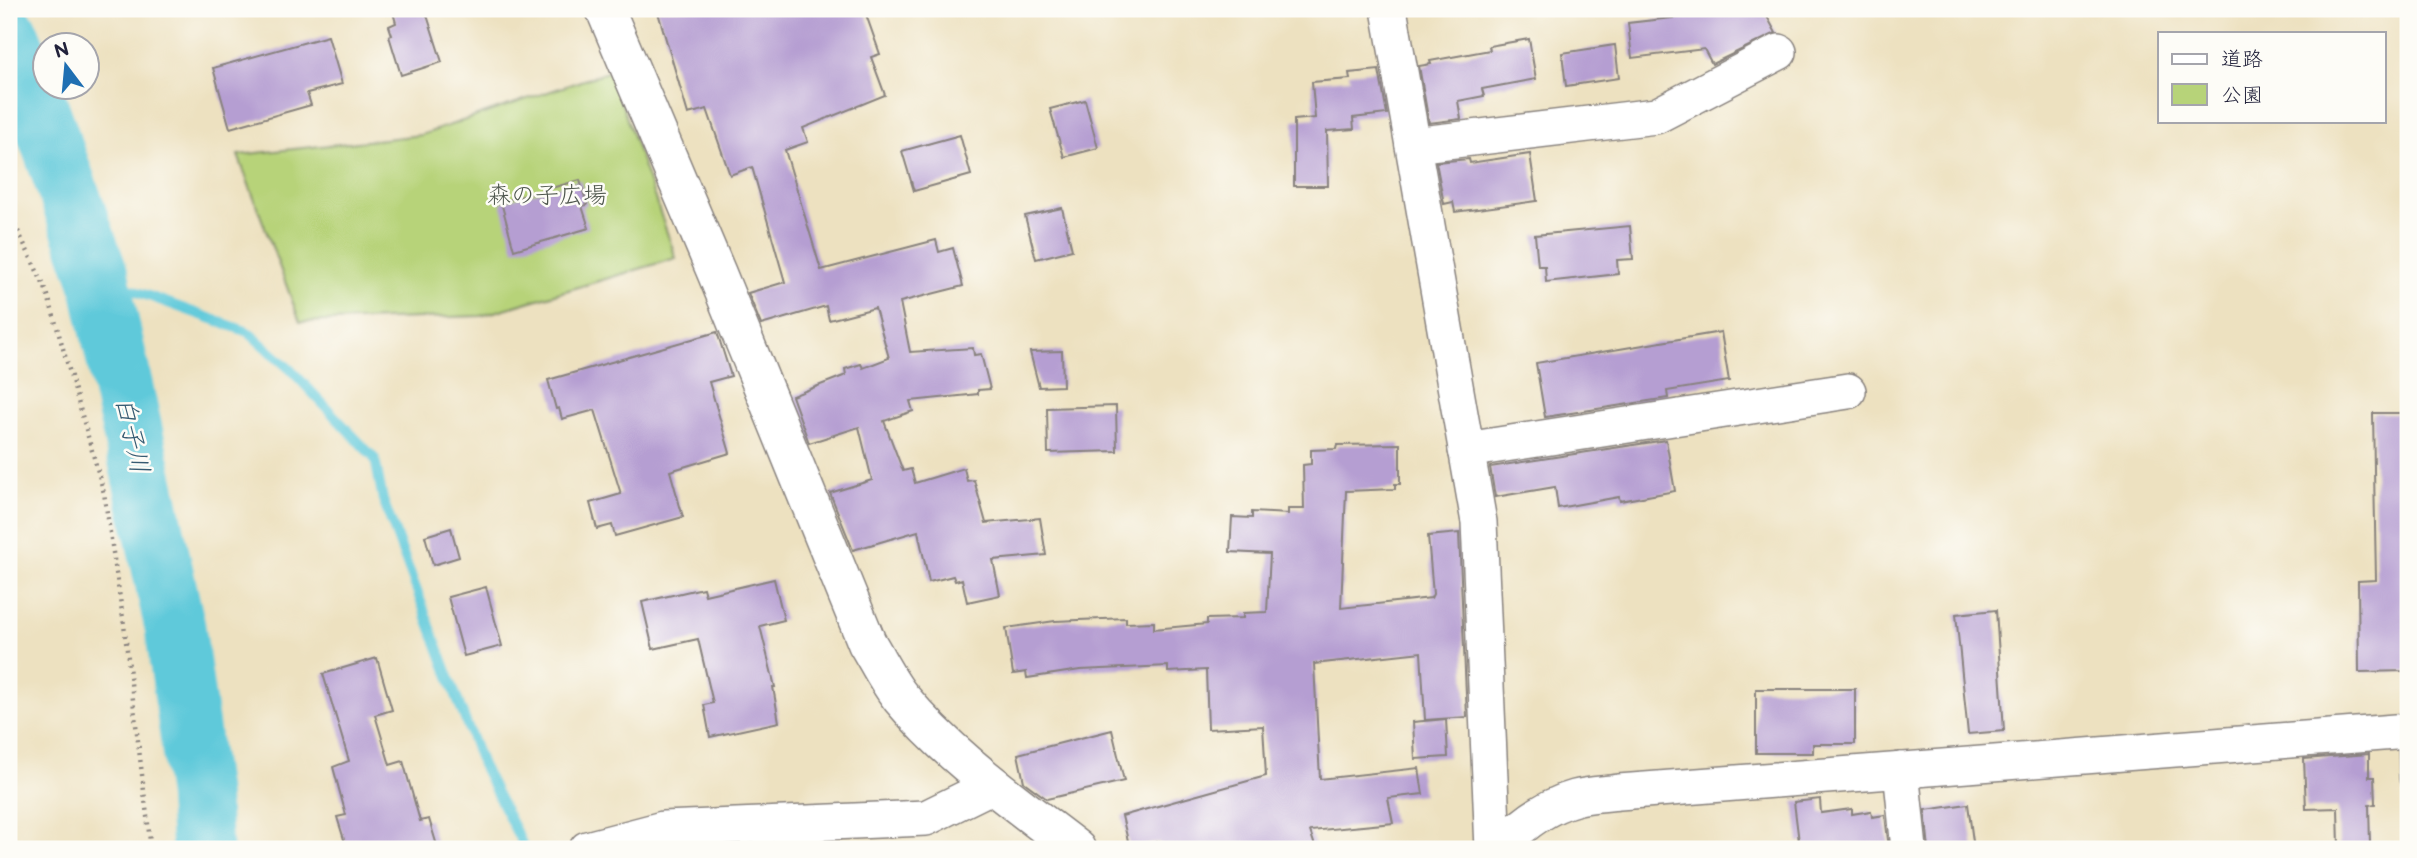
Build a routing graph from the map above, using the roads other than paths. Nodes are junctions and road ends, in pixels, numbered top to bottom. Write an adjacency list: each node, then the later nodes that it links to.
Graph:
1 (605, 9): 10 (street)
2 (1389, 9): 4 (street)
3 (1779, 52): 4 (street)
4 (1413, 145): 6 (street)
5 (1848, 391): 6 (street)
6 (1466, 450): 13 (street)
7 (2408, 732): 8 (street); 9 (lane)
8 (1901, 770): 13 (street); 14 (street)
9 (2408, 779)
10 (991, 786): 11 (street); 12 (street)
11 (587, 849)
12 (1076, 849)
13 (1495, 849)
14 (1909, 849)

